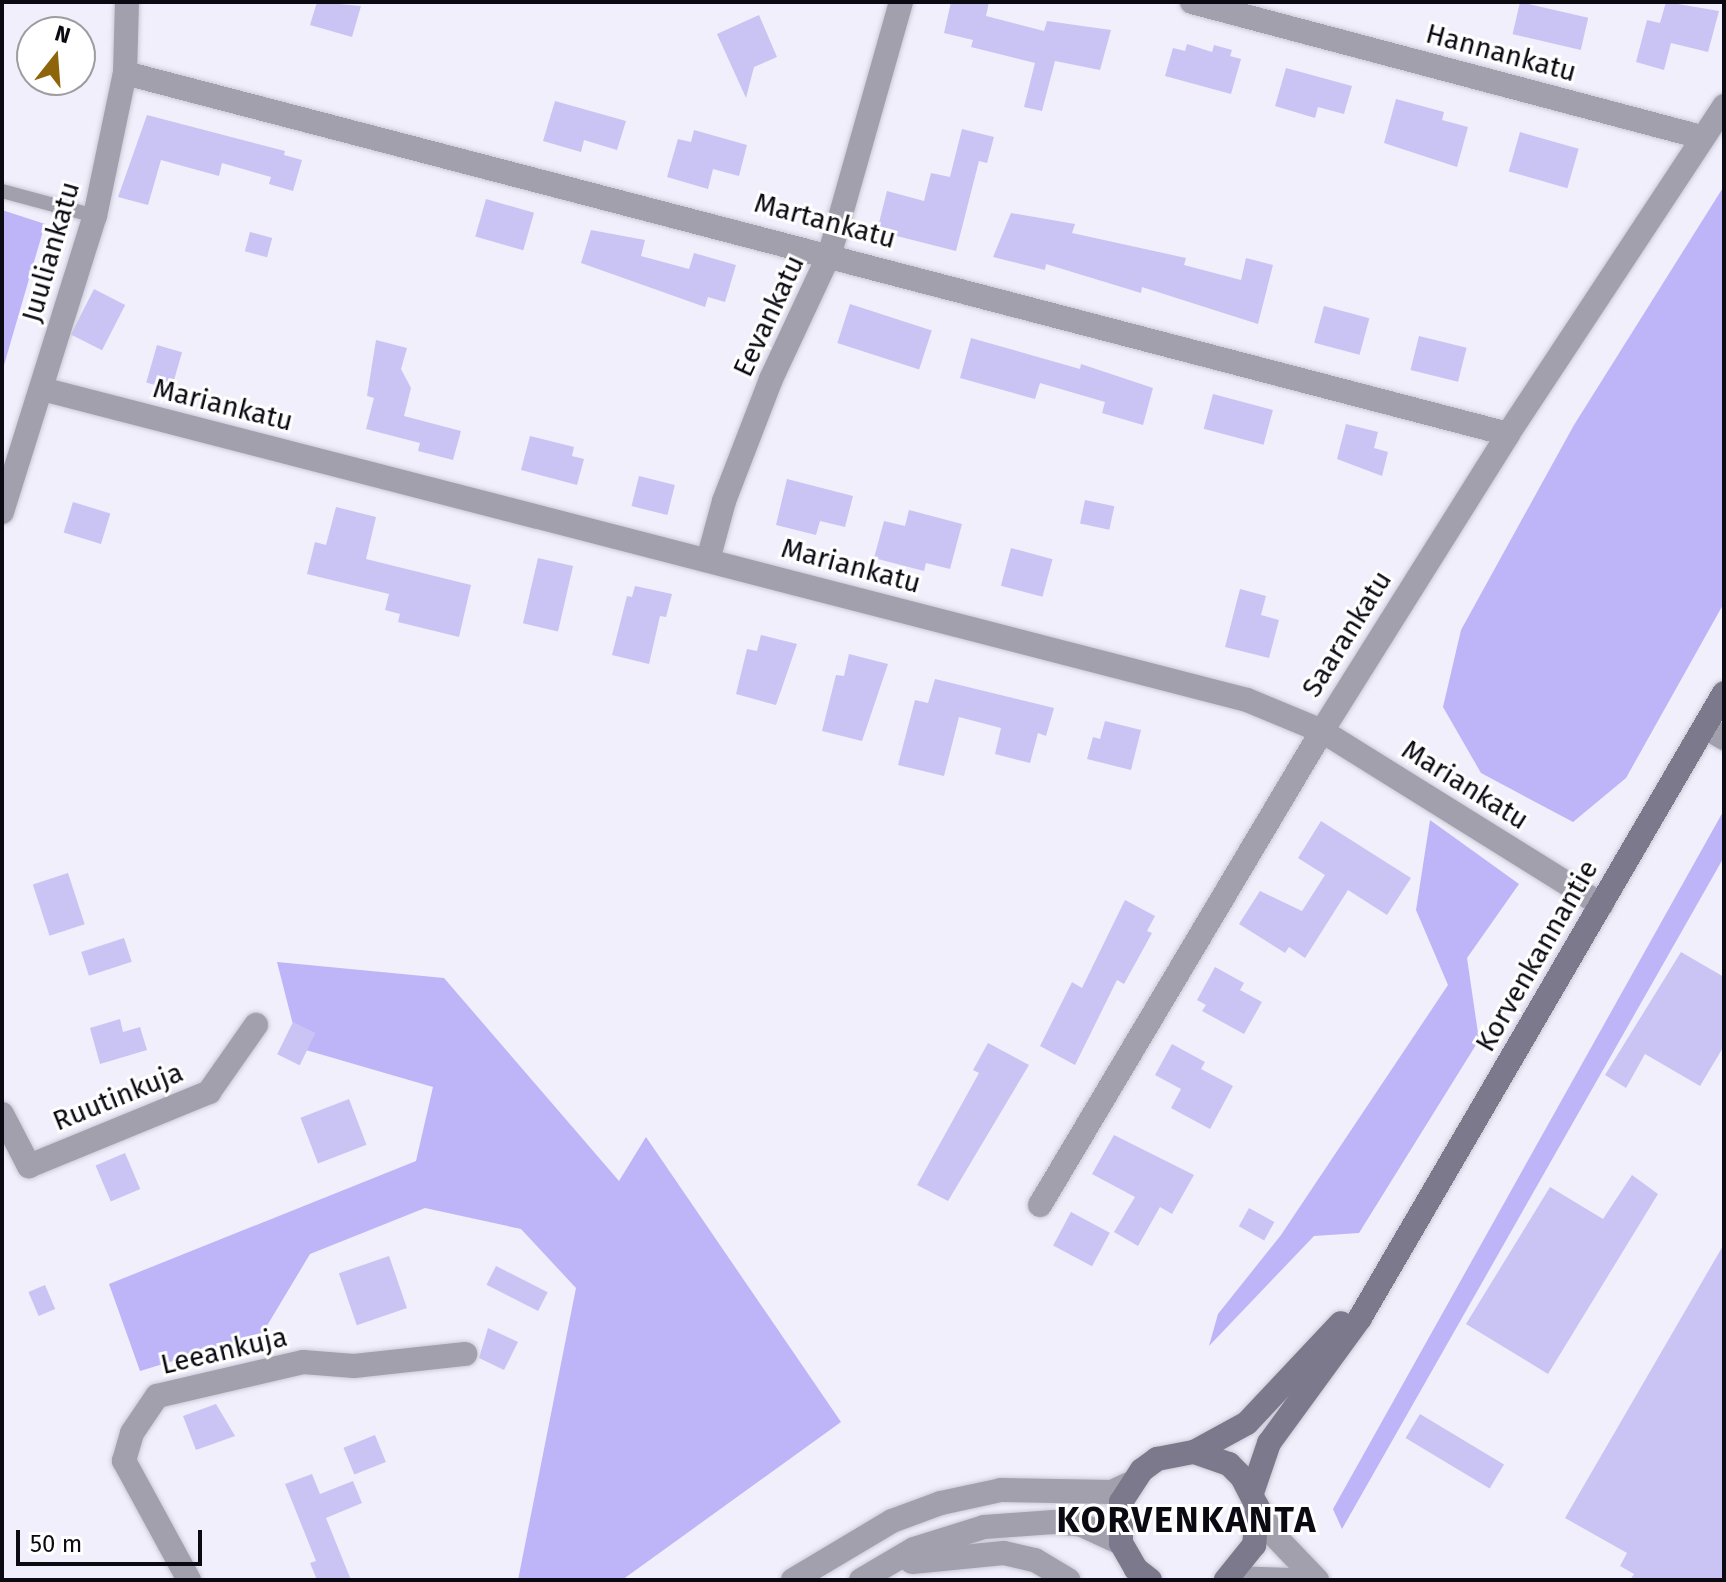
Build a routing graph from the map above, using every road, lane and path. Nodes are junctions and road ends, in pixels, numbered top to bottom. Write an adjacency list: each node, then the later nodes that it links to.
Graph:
1 (127, 2): 4 (street, Juuliankatu)
2 (901, 2): 9 (street, Eevankatu)
3 (1192, 2): 6 (street, Hannankatu)
4 (125, 73): 8 (street, Juuliankatu); 9 (street, Martankatu)
5 (1724, 106): 6 (street, Saarankatu)
6 (1701, 137): 11 (street, Saarankatu)
7 (2, 191): 8 (lane)
8 (95, 216): 10 (street, Juuliankatu)
9 (830, 253): 11 (street, Martankatu); 13 (street, Eevankatu)
10 (42, 389): 12 (street, Juuliankatu); 13 (street, Mariankatu)
11 (1508, 434): 15 (street, Saarankatu)
12 (2, 512)
13 (708, 560): 15 (street, Mariankatu)
14 (1724, 693): 16 (main road, Korvenkannantie)
15 (1322, 731): 17 (street, Mariankatu); 20 (street, Saarankatu)
16 (1714, 733): 17 (main road, Korvenkannantie)
17 (1601, 905): 21 (main road, Korvenkannantie)
18 (256, 1025): 19 (street, Ruutinkuja)
19 (2, 1114)
20 (1040, 1205)
21 (1399, 1248): 23 (main road, Korvenkannantie); 25 (main road, Korvenkannantie)
22 (465, 1354): 30 (street, Leeankuja)
23 (1194, 1452): 24 (main road, Korvenkannantie); 25 (main road)
24 (1129, 1484): 26 (main road); 31 (street)
25 (1254, 1499): 29 (main road, Korvenkannantie); 34 (street)
26 (1121, 1543): 27 (main road); 28 (street)
27 (1142, 1576)
28 (866, 1577): 32 (street)
29 (1228, 1579): 33 (street)
30 (189, 1580)
31 (793, 1580)
32 (1068, 1580)
33 (1290, 1580)
34 (1317, 1580)

